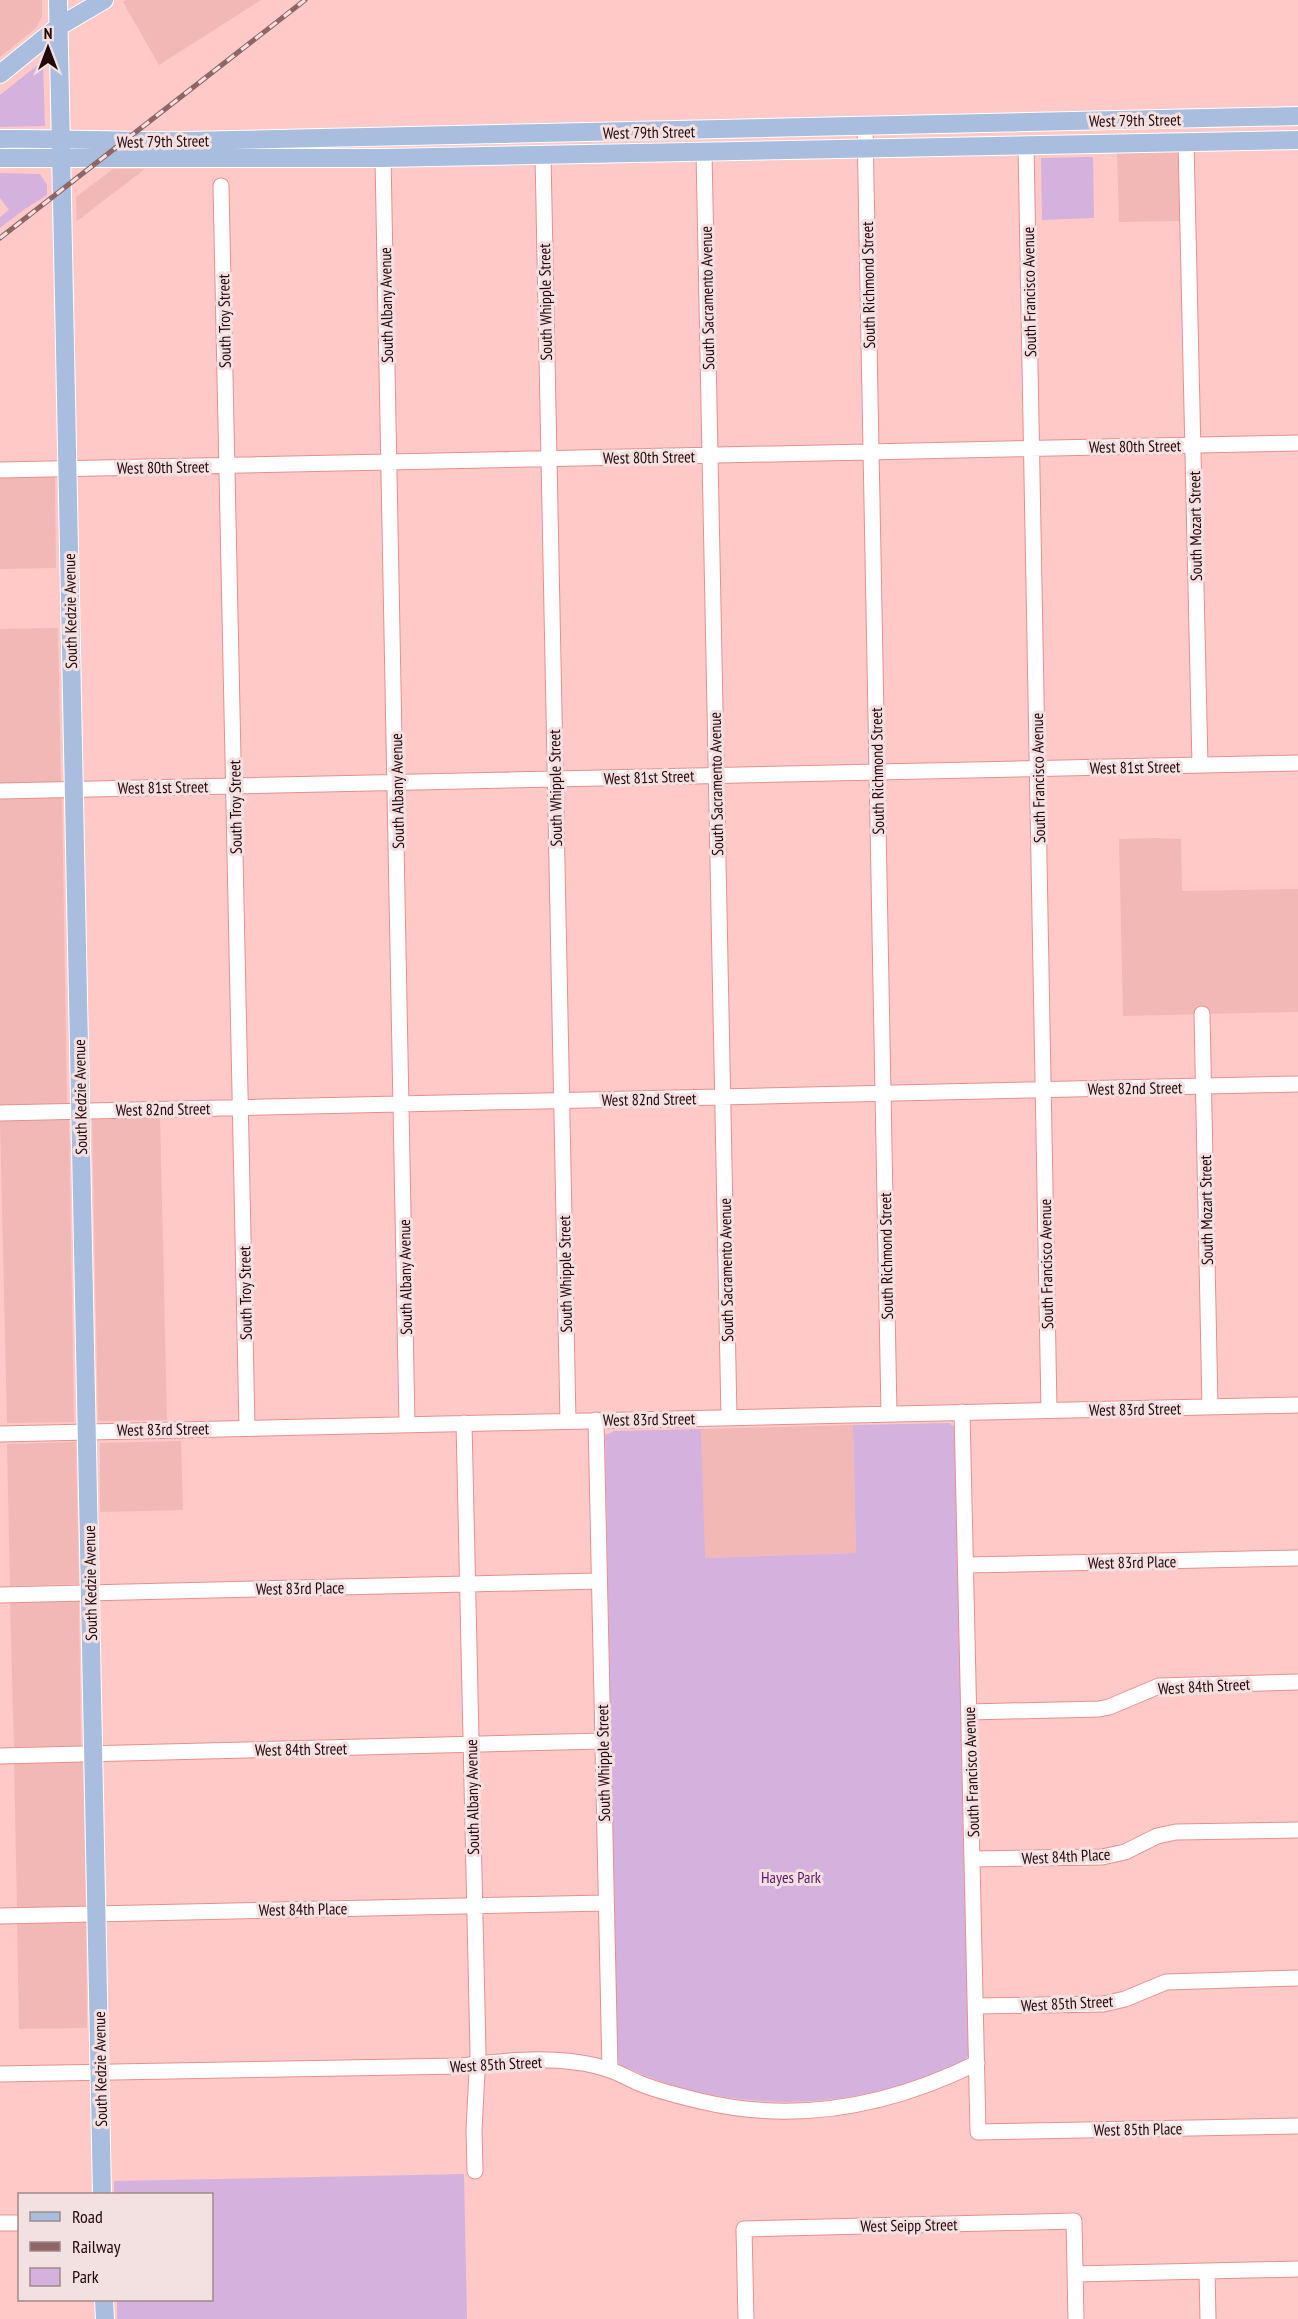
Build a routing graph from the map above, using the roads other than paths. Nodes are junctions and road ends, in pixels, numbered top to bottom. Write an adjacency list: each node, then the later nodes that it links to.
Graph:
1 (57, 0): 3 (main road, South Kedzie Avenue)
2 (104, 0): 3 (main road)
3 (58, 27): 4 (main road); 7 (main road, South Kedzie Avenue)
4 (0, 74)
5 (1298, 116): 6 (main road, West 79th Street)
6 (865, 127): 7 (main road, West 79th Street); 12 (street, South Richmond Street)
7 (61, 138): 8 (main road, West 79th Street); 16 (main road, South Kedzie Avenue)
8 (0, 139)
9 (1298, 140): 10 (main road, West 79th Street)
10 (1186, 142): 11 (main road, West 79th Street); 20 (street, South Mozart Street)
11 (1026, 146): 12 (main road, West 79th Street); 21 (street, South Francisco Avenue)
12 (865, 149): 13 (main road, West 79th Street); 22 (street, South Richmond Street)
13 (704, 152): 14 (main road, West 79th Street); 23 (street, South Sacramento Avenue)
14 (543, 155): 17 (main road, West 79th Street); 24 (street, South Whipple Street)
15 (0, 158): 16 (main road, West 79th Street)
16 (61, 158): 17 (main road, West 79th Street); 27 (main road, South Kedzie Avenue)
17 (383, 158): 25 (street, South Albany Avenue)
18 (221, 186): 26 (street, South Troy Street)
19 (1298, 443): 20 (street, West 80th Street)
20 (1193, 445): 21 (street, West 80th Street); 30 (street, South Mozart Street)
21 (1032, 449): 22 (street, West 80th Street); 31 (street, South Francisco Avenue)
22 (871, 452): 23 (street, West 80th Street); 32 (street, South Richmond Street)
23 (710, 455): 24 (street, West 80th Street); 33 (street, South Sacramento Avenue)
24 (549, 459): 25 (street, West 80th Street); 34 (street, South Whipple Street)
25 (389, 462): 26 (street, West 80th Street); 35 (street, South Albany Avenue)
26 (228, 465): 27 (street, West 80th Street); 36 (street, South Troy Street)
27 (67, 469): 28 (street, West 80th Street); 37 (main road, South Kedzie Avenue)
28 (0, 470)
29 (1298, 763): 30 (street, West 81st Street)
30 (1200, 765): 31 (street, West 81st Street)
31 (1037, 769): 32 (street, West 81st Street); 42 (street, South Francisco Avenue)
32 (877, 773): 33 (street, West 81st Street); 43 (street, South Richmond Street)
33 (716, 775): 34 (street, West 81st Street); 44 (street, South Sacramento Avenue)
34 (555, 779): 35 (street, West 81st Street); 45 (street, South Whipple Street)
35 (397, 783): 36 (street, West 81st Street); 46 (street, South Albany Avenue)
36 (234, 786): 37 (street, West 81st Street); 47 (street, South Troy Street)
37 (74, 788): 38 (street, West 81st Street); 48 (main road, South Kedzie Avenue)
38 (0, 791)
39 (1202, 1014): 41 (street, South Mozart Street)
40 (1298, 1084): 41 (street, West 82nd Street)
41 (1204, 1086): 42 (street, West 82nd Street); 51 (street, South Mozart Street)
42 (1043, 1090): 43 (street, West 82nd Street); 52 (street, South Francisco Avenue)
43 (883, 1094): 44 (street, West 82nd Street); 54 (street, South Richmond Street)
44 (723, 1098): 45 (street, West 82nd Street); 55 (street, South Sacramento Avenue)
45 (561, 1100): 46 (street, West 82nd Street); 57 (street, South Whipple Street)
46 (402, 1104): 47 (street, West 82nd Street); 59 (street, South Albany Avenue)
47 (241, 1107): 48 (street, West 82nd Street); 60 (street, South Troy Street)
48 (80, 1111): 49 (street, West 82nd Street); 61 (main road, South Kedzie Avenue)
49 (0, 1113)
50 (1298, 1405): 51 (street, West 83rd Street)
51 (1210, 1407): 52 (street, West 83rd Street)
52 (1049, 1410): 53 (street, West 83rd Street)
53 (962, 1412): 54 (street, West 83rd Street); 64 (street, South Francisco Avenue)
54 (889, 1414): 55 (street, West 83rd Street)
55 (729, 1417): 56 (street, West 83rd Street)
56 (596, 1420): 57 (street, West 83rd Street); 65 (street, South Whipple Street)
57 (568, 1421): 58 (street, West 83rd Street)
58 (464, 1423): 59 (street, West 83rd Street); 66 (street, South Albany Avenue)
59 (407, 1424): 60 (street, West 83rd Street)
60 (247, 1427): 61 (street, West 83rd Street)
61 (87, 1431): 62 (street, West 83rd Street); 67 (main road, South Kedzie Avenue)
62 (0, 1434)
63 (1298, 1558): 64 (street, West 83rd Place)
64 (967, 1565): 70 (street, South Francisco Avenue)
65 (599, 1581): 66 (street, West 83rd Place); 71 (street, South Whipple Street)
66 (467, 1584): 67 (street, West 83rd Place); 72 (street, South Albany Avenue)
67 (91, 1593): 68 (street, West 83rd Place); 73 (main road, South Kedzie Avenue)
68 (0, 1595)
69 (1298, 1682): 70 (street, West 84th Street)
70 (969, 1712): 76 (street, South Francisco Avenue)
71 (603, 1741): 72 (street, West 84th Street); 77 (street, South Whipple Street)
72 (471, 1744): 73 (street, West 84th Street); 78 (street, South Albany Avenue)
73 (94, 1754): 74 (street, West 84th Street); 79 (main road, South Kedzie Avenue)
74 (0, 1756)
75 (1298, 1830): 76 (street, West 84th Place)
76 (973, 1859): 82 (street, South Francisco Avenue)
77 (606, 1903): 78 (street, West 84th Place); 85 (street, South Whipple Street)
78 (474, 1905): 79 (street, West 84th Place); 84 (street, South Albany Avenue)
79 (97, 1913): 80 (street, West 84th Place); 86 (main road, South Kedzie Avenue)
80 (0, 1916)
81 (1298, 1978): 82 (street, West 85th Street)
82 (977, 2006): 83 (street, South Francisco Avenue)
83 (977, 2063): 85 (street, West 85th Street); 89 (street, South Francisco Avenue)
84 (477, 2064): 85 (street, West 85th Street); 86 (street, West 85th Street); 90 (street, South Albany Avenue)
85 (610, 2070)
86 (100, 2072): 87 (street, West 85th Street); 91 (main road, South Kedzie Avenue)
87 (0, 2074)
88 (1298, 2126): 89 (street, West 85th Place)
89 (978, 2132)
90 (475, 2171)
91 (102, 2193)
92 (0, 2223): 93 (street)
93 (18, 2223)
94 (1298, 2269): 95 (street)
95 (1207, 2271): 96 (street); 101 (street)
96 (1075, 2274): 99 (street, West Seipp Street); 100 (street)
97 (104, 2301): 98 (main road)
98 (105, 2319)
99 (746, 2319)
100 (1076, 2319)
101 (1208, 2319)

